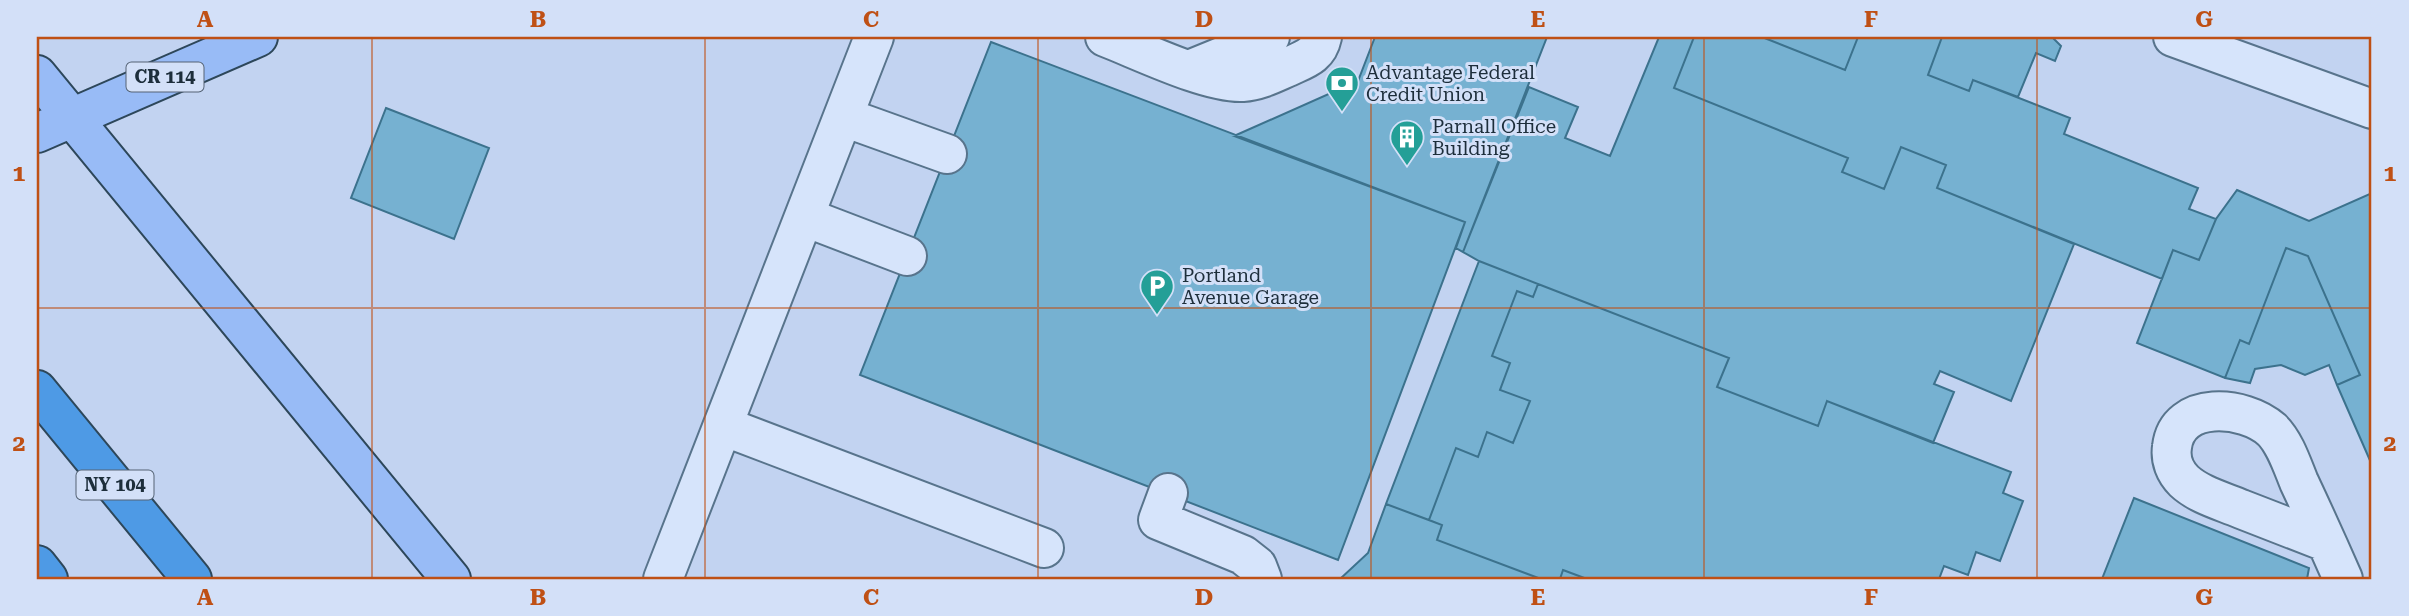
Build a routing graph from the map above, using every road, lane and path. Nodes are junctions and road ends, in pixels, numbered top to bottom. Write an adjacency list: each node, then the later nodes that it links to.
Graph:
1 (258, 37): 11 (main road, CR 114)
2 (874, 37): 10 (lane)
3 (1105, 37): 7 (lane)
4 (1270, 37): 7 (lane)
5 (1322, 37): 7 (lane)
6 (2173, 37): 9 (lane)
7 (1189, 70)
8 (37, 75): 11 (main road)
9 (2372, 109)
10 (844, 117): 13 (lane); 14 (lane)
11 (72, 118): 12 (main road, CR 114); 24 (main road)
12 (37, 133)
13 (947, 154)
14 (805, 217): 15 (lane); 17 (lane)
15 (907, 256)
16 (37, 390): 23 (highway, NY 104)
17 (723, 426): 20 (lane); 25 (lane)
18 (1168, 493): 26 (lane)
19 (2326, 542): 27 (lane)
20 (1044, 548)
21 (37, 565): 22 (highway)
22 (48, 579)
23 (192, 579)
24 (451, 579)
25 (663, 579)
26 (1262, 579)
27 (2343, 579)

